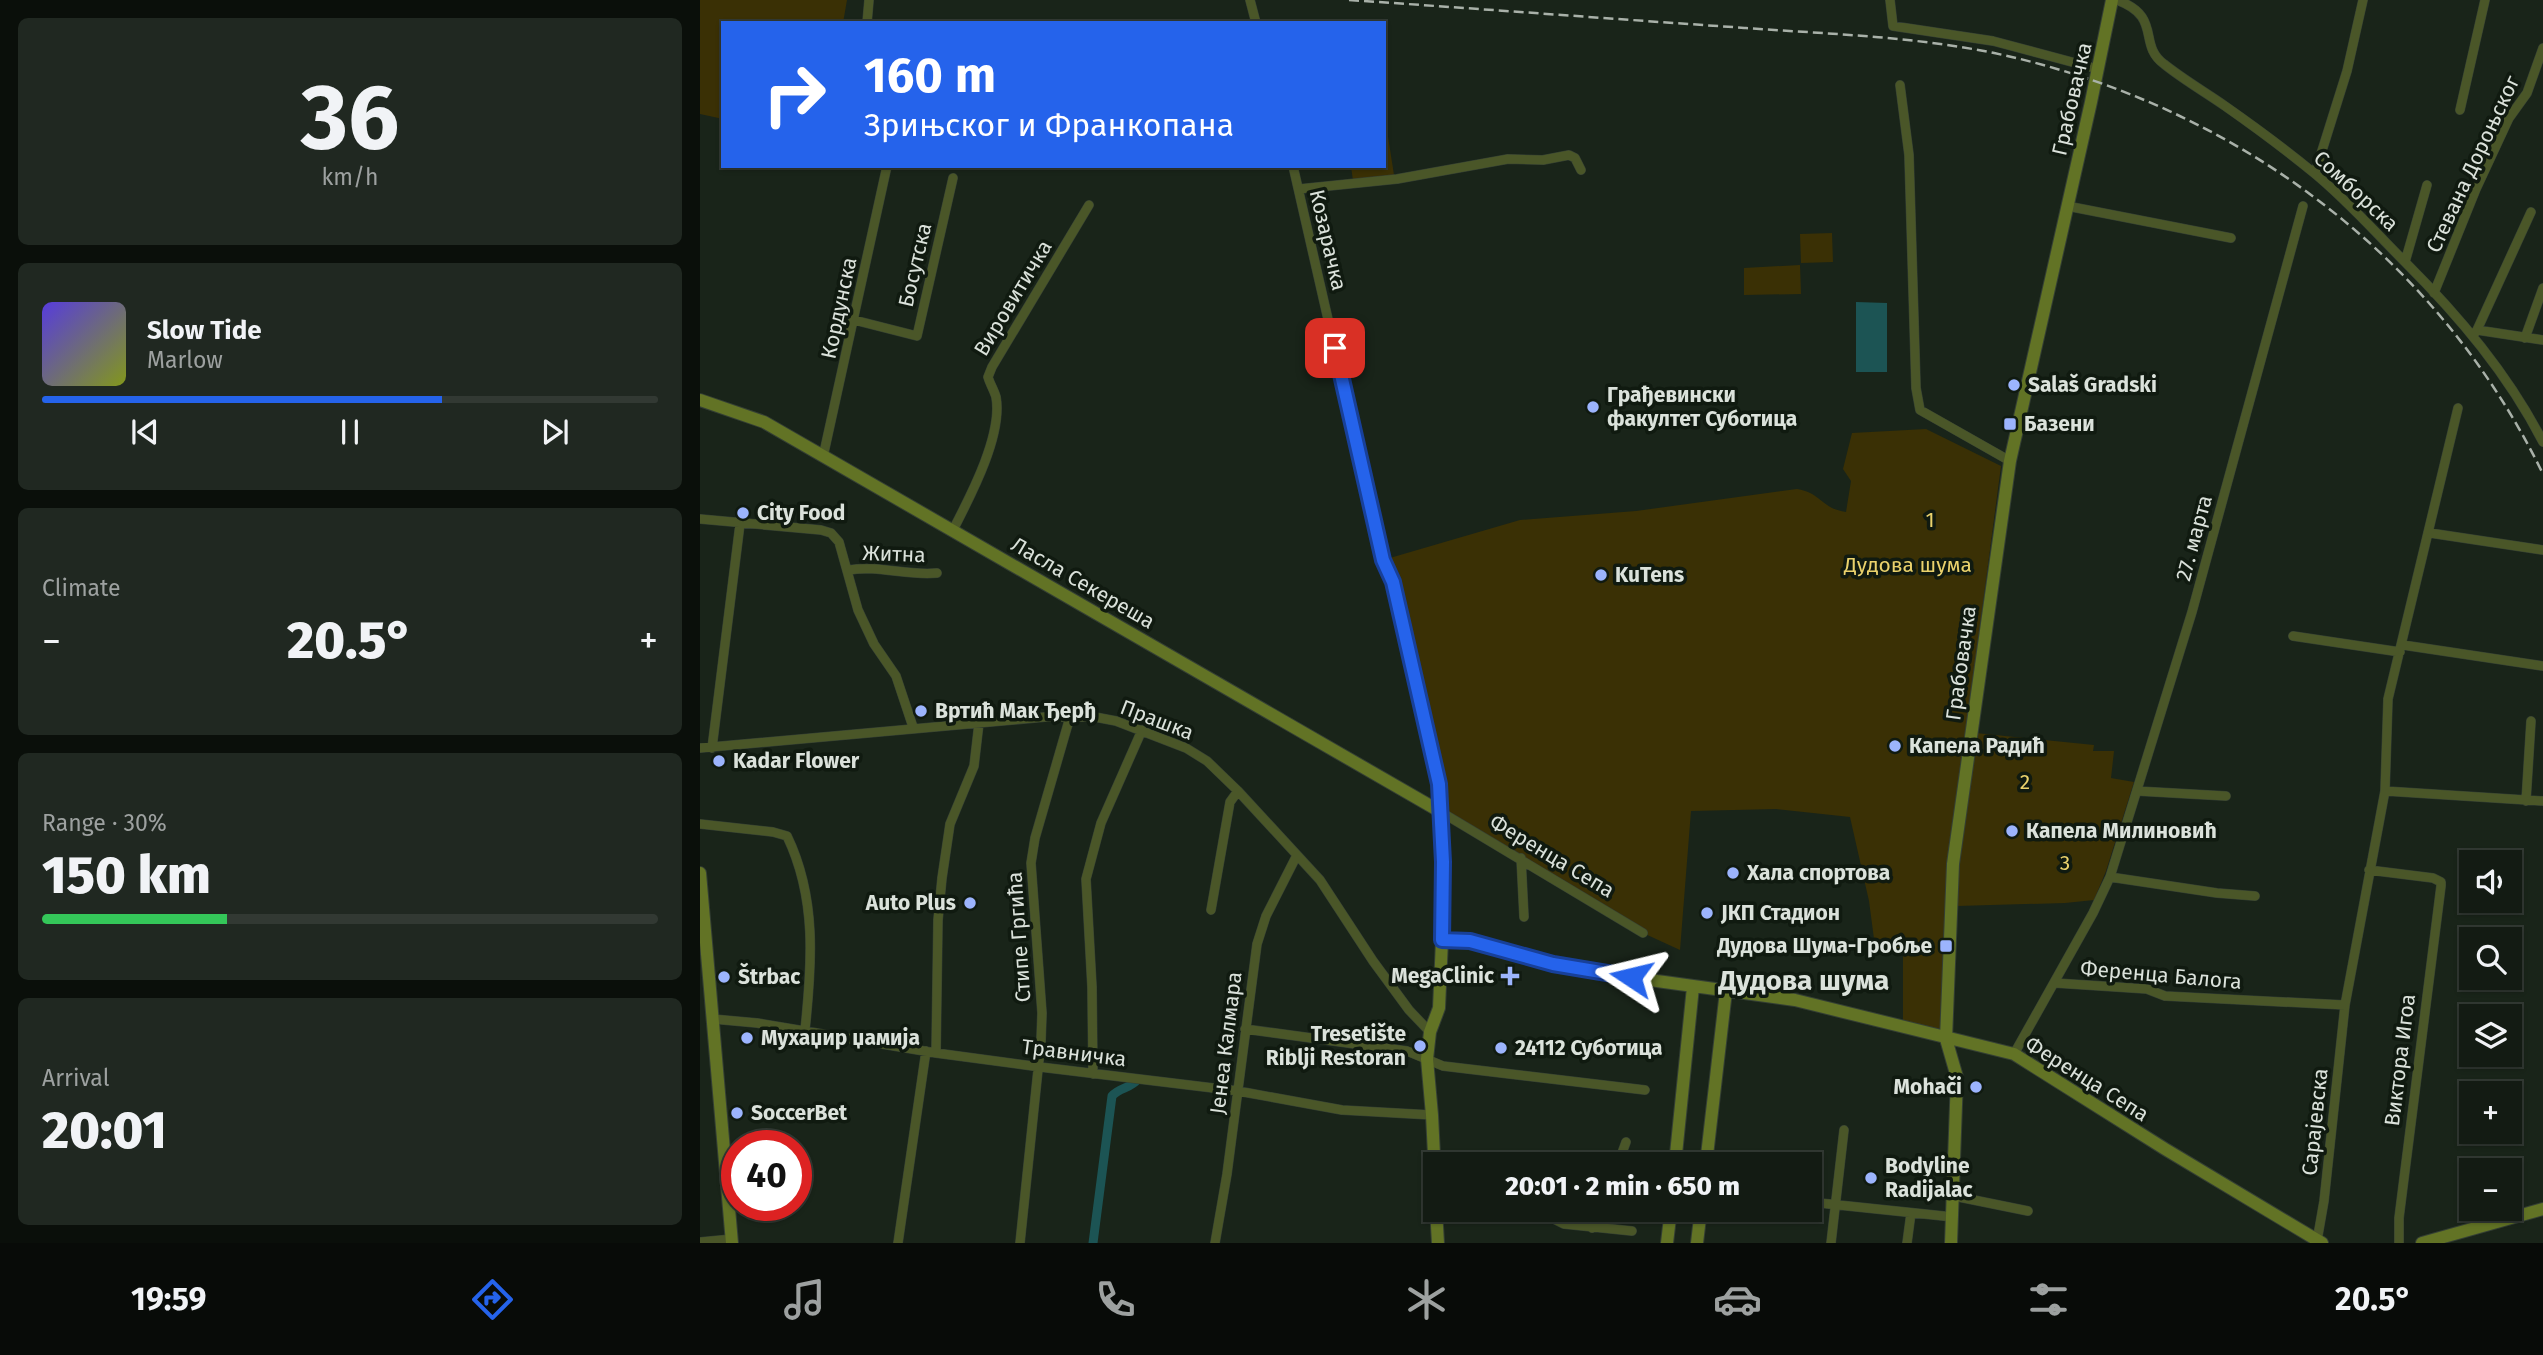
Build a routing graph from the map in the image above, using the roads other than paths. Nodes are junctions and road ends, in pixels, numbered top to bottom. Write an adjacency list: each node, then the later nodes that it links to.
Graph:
1 (869, 0): 8 (street)
2 (1250, 0): 9 (street)
3 (1890, 0): 11 (street)
4 (2112, 0): 11 (street, Грабовачка)
5 (2117, 0): 17 (street, Сомборска)
6 (2363, 0): 17 (street)
7 (2485, 0): 13 (street)
8 (867, 21)
9 (1255, 21)
10 (2543, 48): 28 (street, Стевана Дороњског)
11 (2098, 69): 22 (street, Грабовачка)
12 (1900, 85): 37 (street)
13 (2460, 110)
14 (887, 168): 29 (street, Кордунска)
15 (1294, 168): 20 (street, Козарачка)
16 (1581, 170): 20 (street)
17 (2315, 173): 26 (street, Сомборска)
18 (953, 178): 29 (street, Босутска)
19 (2427, 185): 26 (street)
20 (1299, 189): 61 (street, Козарачка)
21 (1089, 205): 40 (street, Вировитичка)
22 (2067, 206): 25 (street); 37 (street, Грабовачка)
23 (2303, 206): 56 (street, 27. марта)
24 (2530, 212): 30 (street)
25 (2231, 238)
26 (2405, 262): 28 (street, Сомборска)
27 (2543, 288): 31 (street)
28 (2434, 293): 30 (street, Сомборска)
29 (854, 320): 36 (street, Кордунска)
30 (2475, 333): 31 (street); 35 (street, Сомборска)
31 (2525, 338): 32 (street)
32 (2543, 340)
33 (700, 400): 36 (street, Ласла Секереша)
34 (2458, 408): 41 (street, Сарајевска)
35 (2543, 442)
36 (823, 457): 40 (street, Ласла Секереша)
37 (2010, 461): 82 (street, Грабовачка)
38 (700, 519): 39 (street)
39 (740, 524): 43 (street); 54 (street)
40 (953, 530): 61 (street, Ласла Секереша)
41 (2430, 533): 42 (street); 46 (street, Сарајевска)
42 (2543, 550)
43 (849, 570): 44 (street, Житна); 51 (street)
44 (937, 573)
45 (2293, 636): 46 (street)
46 (2401, 649): 47 (street); 57 (street, Сарајевска)
47 (2543, 666)
48 (1070, 717): 50 (street, Прашка); 52 (street, Прашка); 87 (street, Стипе Гргића)
49 (2531, 720): 59 (street)
50 (979, 723): 51 (street, Прашка); 84 (street)
51 (913, 727): 54 (street, Прашка)
52 (1142, 730): 55 (street, Прашка); 88 (street)
53 (700, 748): 54 (street, Прашка)
54 (712, 748)
55 (1238, 791): 63 (street, Прашка); 69 (street)
56 (2137, 791): 58 (street); 67 (street, 27. марта)
57 (2385, 791): 59 (street); 65 (street, Сарајевска)
58 (2226, 796)
59 (2526, 801): 60 (street)
60 (2543, 801)
61 (1441, 812): 64 (street, Ференца Сепа); 72 (street)
62 (700, 824): 80 (street)
63 (1297, 855): 79 (street, Јенеа Калмара); 81 (street, Прашка)
64 (1521, 858): 70 (street); 71 (street, Ференца Сепа)
65 (2369, 870): 77 (street, Сарајевска); 124 (street, Виктора Игоа)
66 (700, 873): 73 (street)
67 (2110, 877): 68 (street); 74 (street, 27. марта)
68 (2255, 896)
69 (1211, 910)
70 (1524, 917)
71 (1643, 933)
72 (1442, 940): 75 (street, Ференца Сепа); 81 (street)
73 (704, 971): 78 (street)
74 (2055, 983): 77 (street, Ференца Балога); 85 (street, 27. марта)
75 (1693, 988): 76 (street, Ференца Сепа); 96 (street)
76 (1726, 990): 82 (street, Ференца Сепа); 97 (street)
77 (2345, 1005): 114 (street, Сарајевска)
78 (713, 1019): 80 (street, Травничка); 112 (street)
79 (1244, 1029): 86 (street); 90 (street, Јенеа Калмара)
80 (805, 1030): 83 (street, Травничка)
81 (1430, 1032): 86 (street)
82 (1946, 1039): 85 (street, Ференца Сепа); 98 (street, Грабовачка)
83 (926, 1051): 84 (street, Травничка); 115 (street)
84 (936, 1053): 87 (street, Травничка)
85 (2014, 1054): 114 (street, Ференца Сепа)
86 (1427, 1059): 89 (street); 91 (street)
87 (1040, 1067): 88 (street, Травничка); 116 (street, Стипе Гргића)
88 (1093, 1074): 90 (street, Травничка)
89 (1645, 1090)
90 (1238, 1091): 91 (street, Травничка); 117 (street, Јенеа Калмара)
91 (1433, 1115): 94 (street)
92 (1844, 1130): 100 (street)
93 (1626, 1142): 95 (street)
94 (1434, 1152)
95 (1622, 1152)
96 (1676, 1152)
97 (1707, 1152)
98 (1954, 1196): 102 (street); 104 (street, Грабовачка)
99 (1822, 1203): 100 (street)
100 (1835, 1205): 103 (street); 121 (street)
101 (2543, 1209): 125 (street)
102 (2028, 1212)
103 (1911, 1213): 104 (street); 122 (street)
104 (1953, 1217): 123 (street, Грабовачка)
105 (1437, 1222): 118 (street)
106 (1559, 1222): 110 (street)
107 (1595, 1222): 110 (street)
108 (1669, 1222): 119 (street)
109 (1699, 1222): 120 (street)
110 (1592, 1228): 111 (street)
111 (1632, 1231)
112 (732, 1241): 113 (street)
113 (700, 1242)
114 (2319, 1242)
115 (898, 1243)
116 (1020, 1243)
117 (1214, 1243)
118 (1438, 1243)
119 (1667, 1243)
120 (1697, 1243)
121 (1831, 1243)
122 (1907, 1243)
123 (1951, 1243)
124 (2399, 1243)
125 (2423, 1243)

